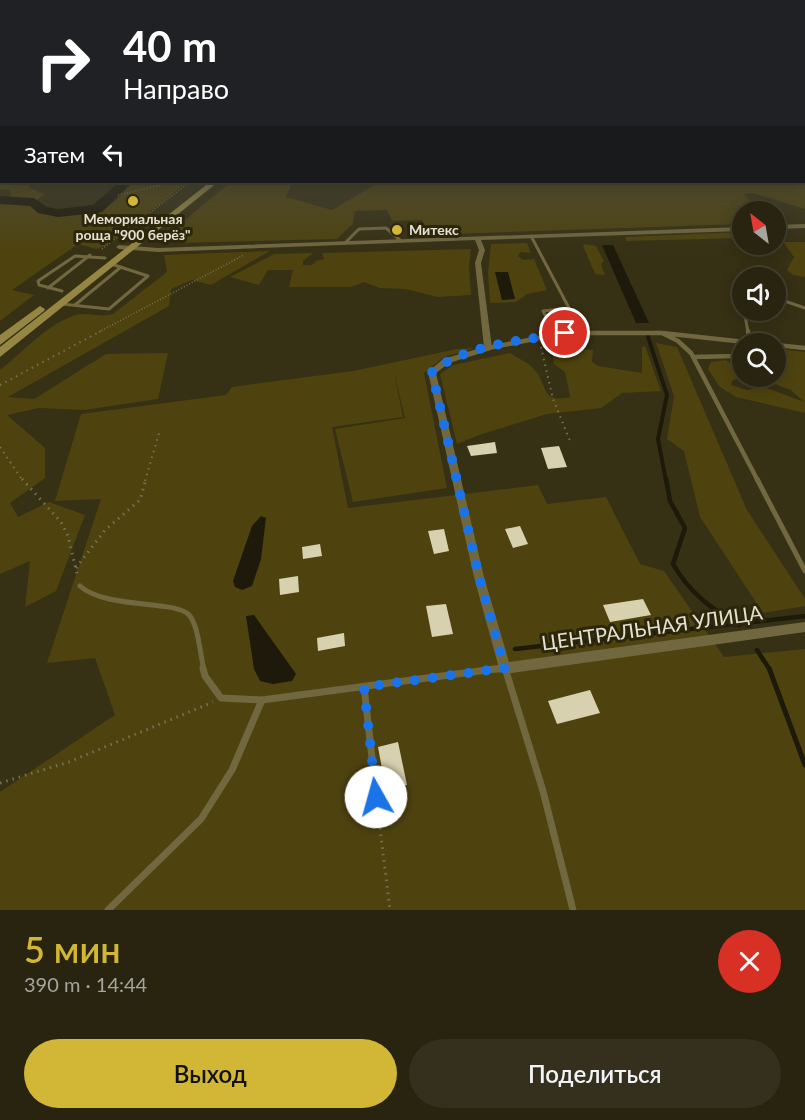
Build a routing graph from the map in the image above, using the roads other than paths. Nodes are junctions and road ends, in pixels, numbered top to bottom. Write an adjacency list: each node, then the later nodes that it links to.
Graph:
1 (201, 183): 10 (main road)
2 (213, 183): 11 (main road)
3 (805, 226): 4 (street)
4 (786, 227)
5 (732, 228): 6 (street)
6 (531, 236): 7 (street); 20 (lane)
7 (478, 238): 8 (street); 24 (street)
8 (401, 241): 9 (street); 9 (lane)
9 (345, 243): 11 (street)
10 (119, 246): 11 (street); 12 (main road)
11 (131, 248): 12 (main road)
12 (104, 260): 13 (lane); 13 (lane); 14 (main road); 16 (main road); 17 (lane); 17 (lane)
13 (48, 288): 14 (lane)
14 (62, 291): 21 (main road)
15 (786, 301): 18 (lane)
16 (62, 304): 17 (lane); 26 (main road)
17 (75, 305)
18 (805, 308)
19 (662, 333): 20 (lane); 22 (lane); 28 (lane)
20 (555, 335): 24 (lane)
21 (0, 341)
22 (732, 341)
23 (786, 346): 25 (lane)
24 (488, 348): 32 (street)
25 (805, 348)
26 (0, 353)
27 (732, 356): 28 (lane)
28 (693, 357): 29 (lane)
29 (805, 571)
30 (81, 586): 34 (lane)
31 (805, 627): 32 (street, ЦЕНТРАЛЬНАЯ УЛИЦА)
32 (505, 668): 33 (lane); 37 (lane)
33 (364, 687): 34 (lane); 35 (lane)
34 (262, 700): 36 (lane)
35 (379, 819)
36 (108, 910)
37 (573, 910)

